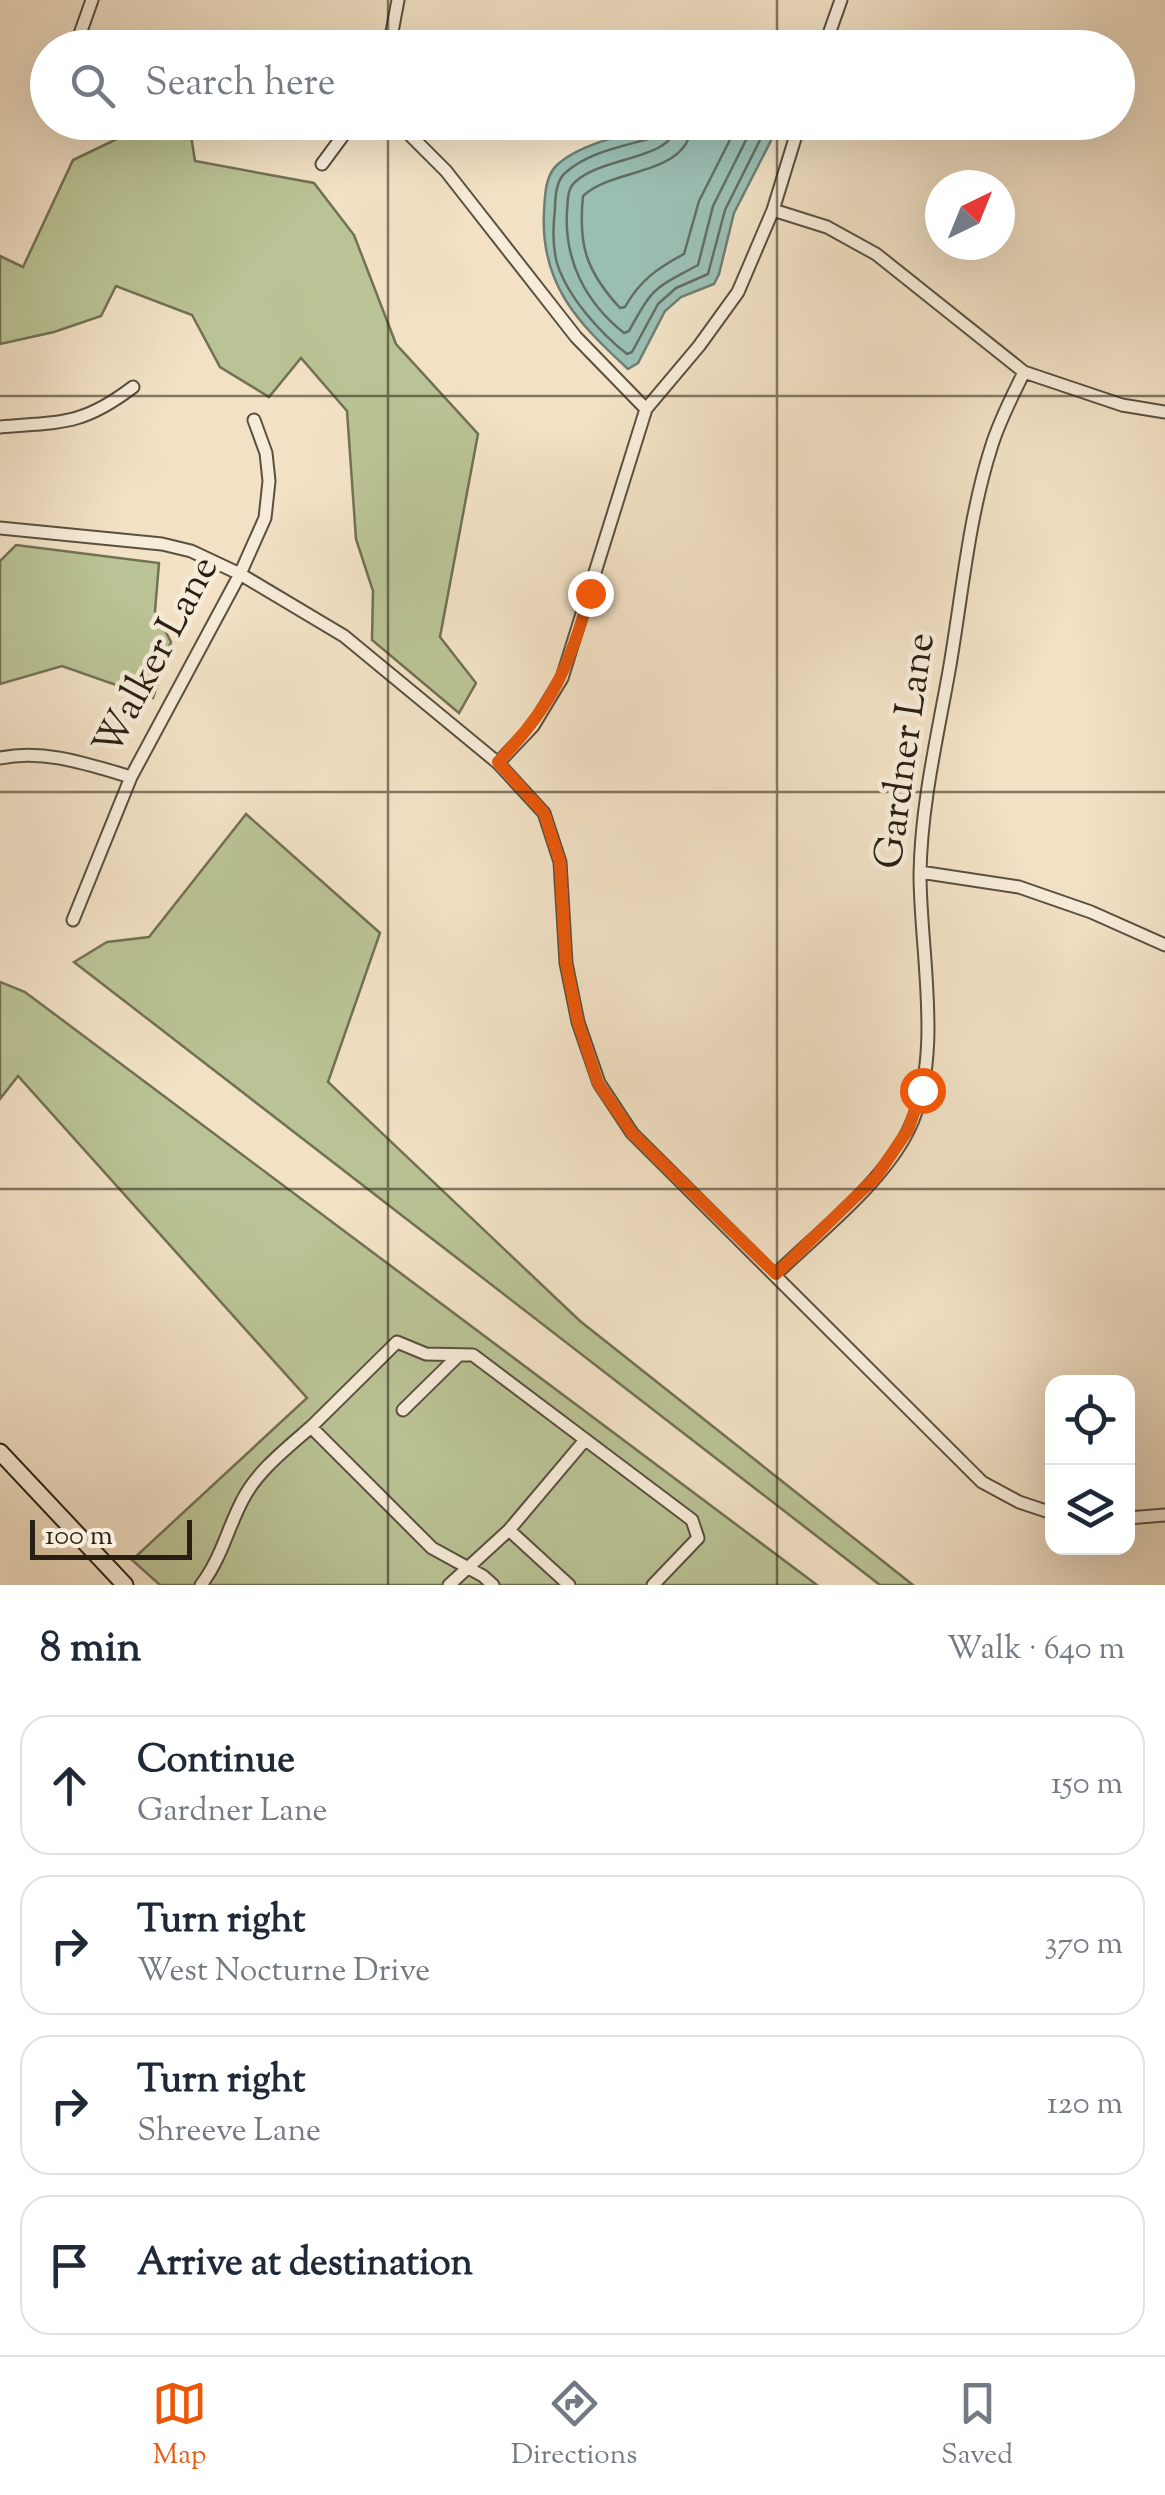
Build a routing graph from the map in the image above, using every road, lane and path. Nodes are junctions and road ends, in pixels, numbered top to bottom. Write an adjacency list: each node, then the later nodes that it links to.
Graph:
1 (92, 0): 4 (street)
2 (398, 0): 5 (street)
3 (841, 0): 6 (street)
4 (81, 30)
5 (392, 30)
6 (830, 30)
7 (340, 140): 10 (street)
8 (415, 140): 14 (street)
9 (794, 140): 11 (street)
10 (322, 164)
11 (773, 210): 12 (street); 14 (street)
12 (1024, 372): 15 (street); 23 (street, Gardner Lane)
13 (133, 387): 17 (street)
14 (646, 409): 21 (street)
15 (1165, 412)
16 (254, 420): 19 (street, Walker Lane)
17 (0, 427)
18 (0, 528): 19 (street)
19 (240, 574): 21 (street); 22 (street, Walker Lane)
20 (0, 758): 22 (street)
21 (498, 762): 26 (street)
22 (130, 777): 24 (street, Walker Lane)
23 (920, 872): 25 (street); 26 (street, Gardner Lane)
24 (73, 920)
25 (1165, 945)
26 (776, 1274): 32 (street)
27 (459, 1355): 28 (street); 29 (street); 30 (street)
28 (403, 1410)
29 (310, 1427): 36 (street); 38 (street)
30 (585, 1440): 35 (street); 42 (street)
31 (0, 1452): 37 (main road)
32 (1045, 1511)
33 (1165, 1516): 34 (street)
34 (1135, 1518)
35 (508, 1530): 36 (street); 41 (street)
36 (470, 1568): 39 (street); 40 (street)
37 (126, 1585)
38 (201, 1585)
39 (449, 1585)
40 (493, 1585)
41 (569, 1585)
42 (653, 1585)

